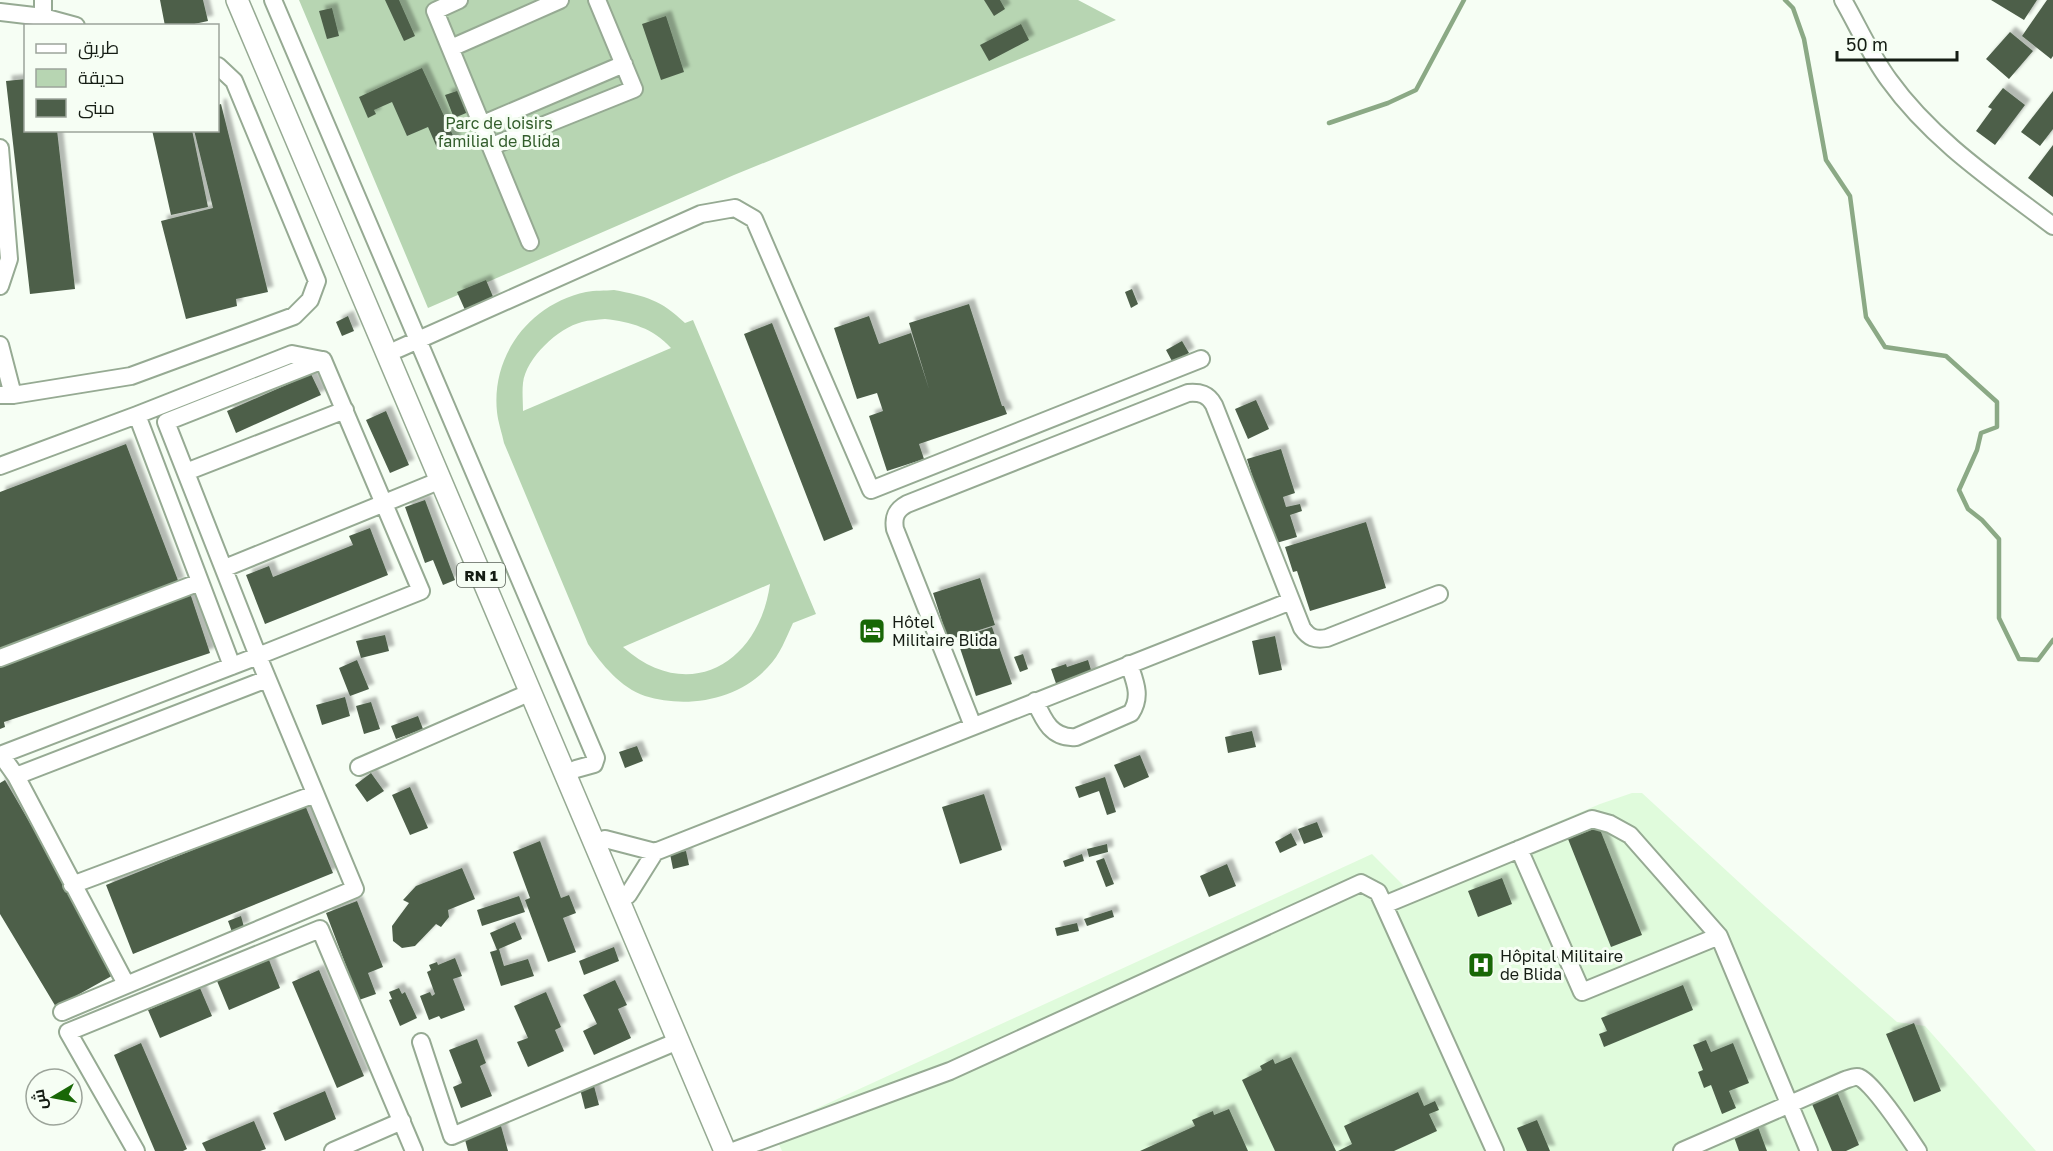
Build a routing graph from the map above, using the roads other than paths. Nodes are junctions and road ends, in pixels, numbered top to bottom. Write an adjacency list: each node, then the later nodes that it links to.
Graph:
1 (43, 0): 10 (street)
2 (237, 0): 32 (main road, RN 1)
3 (249, 0): 24 (main road, RN 1)
4 (273, 0): 22 (street)
5 (459, 0): 12 (street)
6 (560, 0): 12 (street)
7 (597, 0): 13 (street)
8 (1844, 0): 18 (street)
9 (0, 12): 10 (street)
10 (43, 17): 11 (street)
11 (69, 24)
12 (451, 48): 15 (street)
13 (624, 64): 15 (street); 16 (street)
14 (219, 67): 27 (street)
15 (483, 124): 16 (street)
16 (492, 146): 19 (street)
17 (0, 148): 20 (street)
18 (2053, 226)
19 (530, 242)
20 (4, 262): 21 (street)
21 (0, 286)
22 (418, 340): 24 (street); 25 (street); 48 (street)
23 (0, 345): 27 (street)
24 (398, 349): 48 (main road, RN 1)
25 (1201, 359)
26 (323, 360): 28 (street); 29 (street); 31 (street)
27 (7, 395)
28 (345, 410): 31 (street); 33 (street)
29 (137, 415): 30 (street); 35 (street)
30 (0, 466)
31 (186, 472): 34 (street)
32 (441, 480): 33 (street); 43 (main road, RN 1)
33 (384, 503): 34 (street); 38 (street)
34 (225, 568): 38 (street)
35 (200, 582): 39 (street); 41 (street)
36 (1439, 594): 37 (street)
37 (1291, 601): 40 (street); 45 (street)
38 (258, 656): 41 (street); 42 (street)
39 (0, 658)
40 (1129, 664): 44 (street); 44 (street)
41 (232, 666): 46 (street)
42 (267, 678): 49 (street); 50 (street)
43 (531, 692): 47 (street); 60 (main road, RN 1)
44 (1035, 701): 45 (street)
45 (973, 726): 53 (street)
46 (1, 755): 49 (street)
47 (359, 767)
48 (576, 769): 51 (main road, RN 1)
49 (16, 776): 54 (street)
50 (315, 794): 54 (street); 58 (street)
51 (605, 839): 53 (street); 55 (main road, RN 1)
52 (1519, 849): 56 (street); 57 (street); 57 (street)
53 (655, 852): 55 (street)
54 (72, 885): 58 (street)
55 (628, 895): 67 (main road, RN 1)
56 (1384, 904): 67 (street); 68 (street)
57 (1719, 936): 62 (street)
58 (126, 984): 59 (street)
59 (62, 1012)
60 (678, 1041): 61 (street); 67 (main road, RN 1)
61 (421, 1042)
62 (1789, 1104): 69 (street); 70 (street); 71 (street)
63 (402, 1121): 64 (street); 65 (street); 66 (street)
64 (136, 1151)
65 (333, 1151)
66 (414, 1151)
67 (732, 1151)
68 (1495, 1151)
69 (1682, 1151)
70 (1809, 1151)
71 (1918, 1151)

